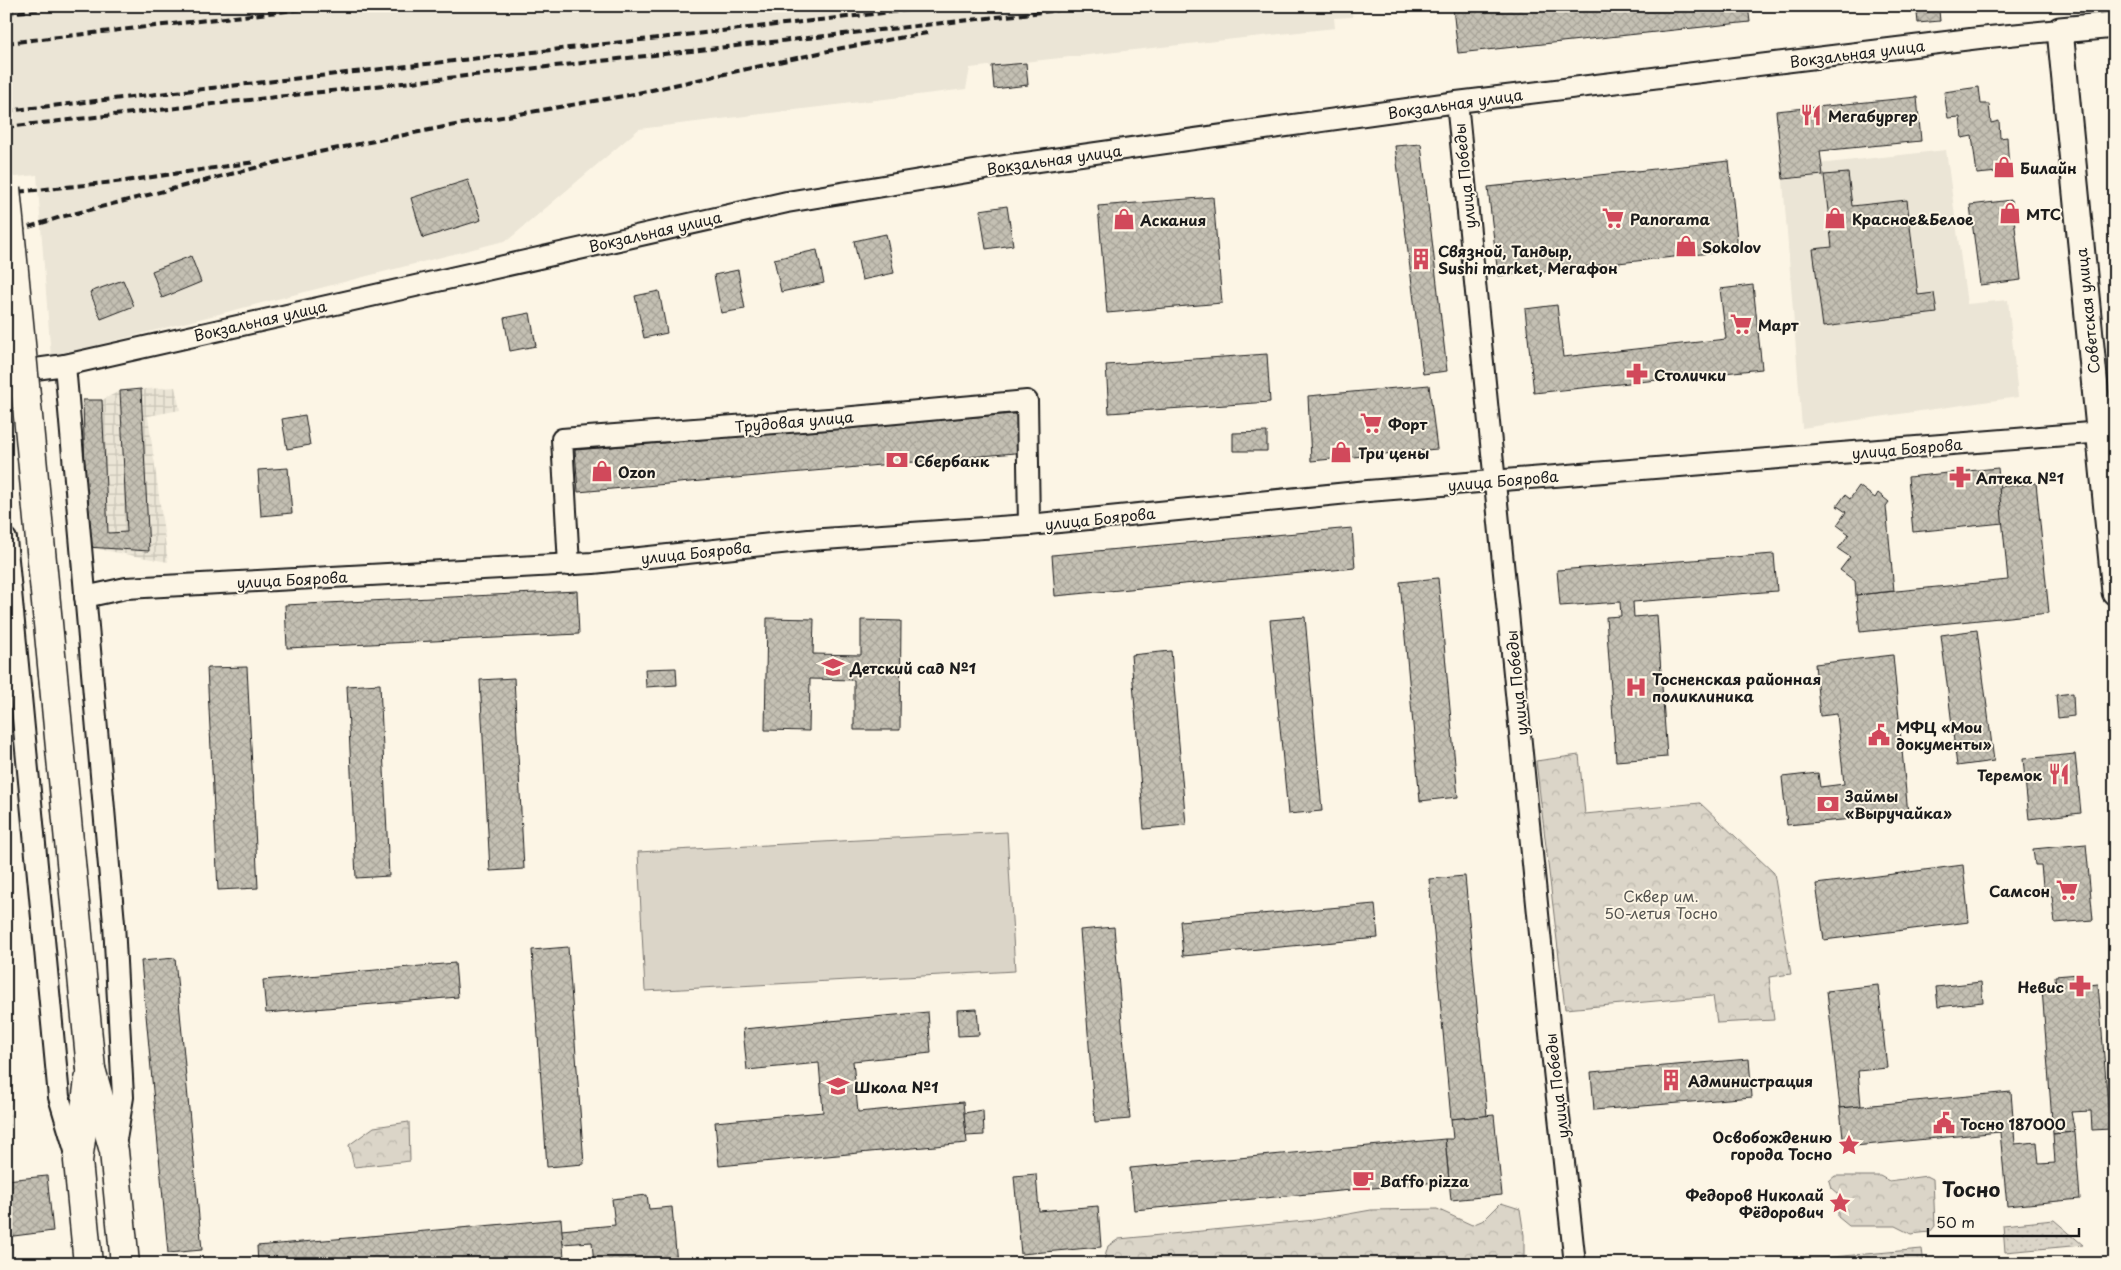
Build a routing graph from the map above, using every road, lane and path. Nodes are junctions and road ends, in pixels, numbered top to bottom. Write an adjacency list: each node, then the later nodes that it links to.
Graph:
1 (2115, 25): 2 (street, Вокзальная улица)
2 (2060, 30): 3 (street, Вокзальная улица); 7 (street, Советская улица)
3 (1457, 102): 5 (street, Вокзальная улица); 8 (street, улица Победы)
4 (6, 188): 14 (main road, bridge)
5 (65, 365): 6 (street, Вокзальная улица); 13 (street)
6 (6, 373)
7 (2107, 432): 8 (street, улица Боярова); 12 (street, Советская улица)
8 (1496, 480): 9 (street, улица Боярова); 19 (street, улица Победы)
9 (1029, 525): 11 (street, улица Боярова); 11 (street, Трудовая улица)
10 (6, 538): 16 (street)
11 (569, 565): 13 (street, улица Боярова)
12 (2115, 592)
13 (85, 597): 15 (street)
14 (91, 1069): 15 (main road); 16 (main road)
15 (114, 1151): 18 (main road)
16 (78, 1161): 17 (main road)
17 (88, 1264)
18 (125, 1264)
19 (1576, 1264)

